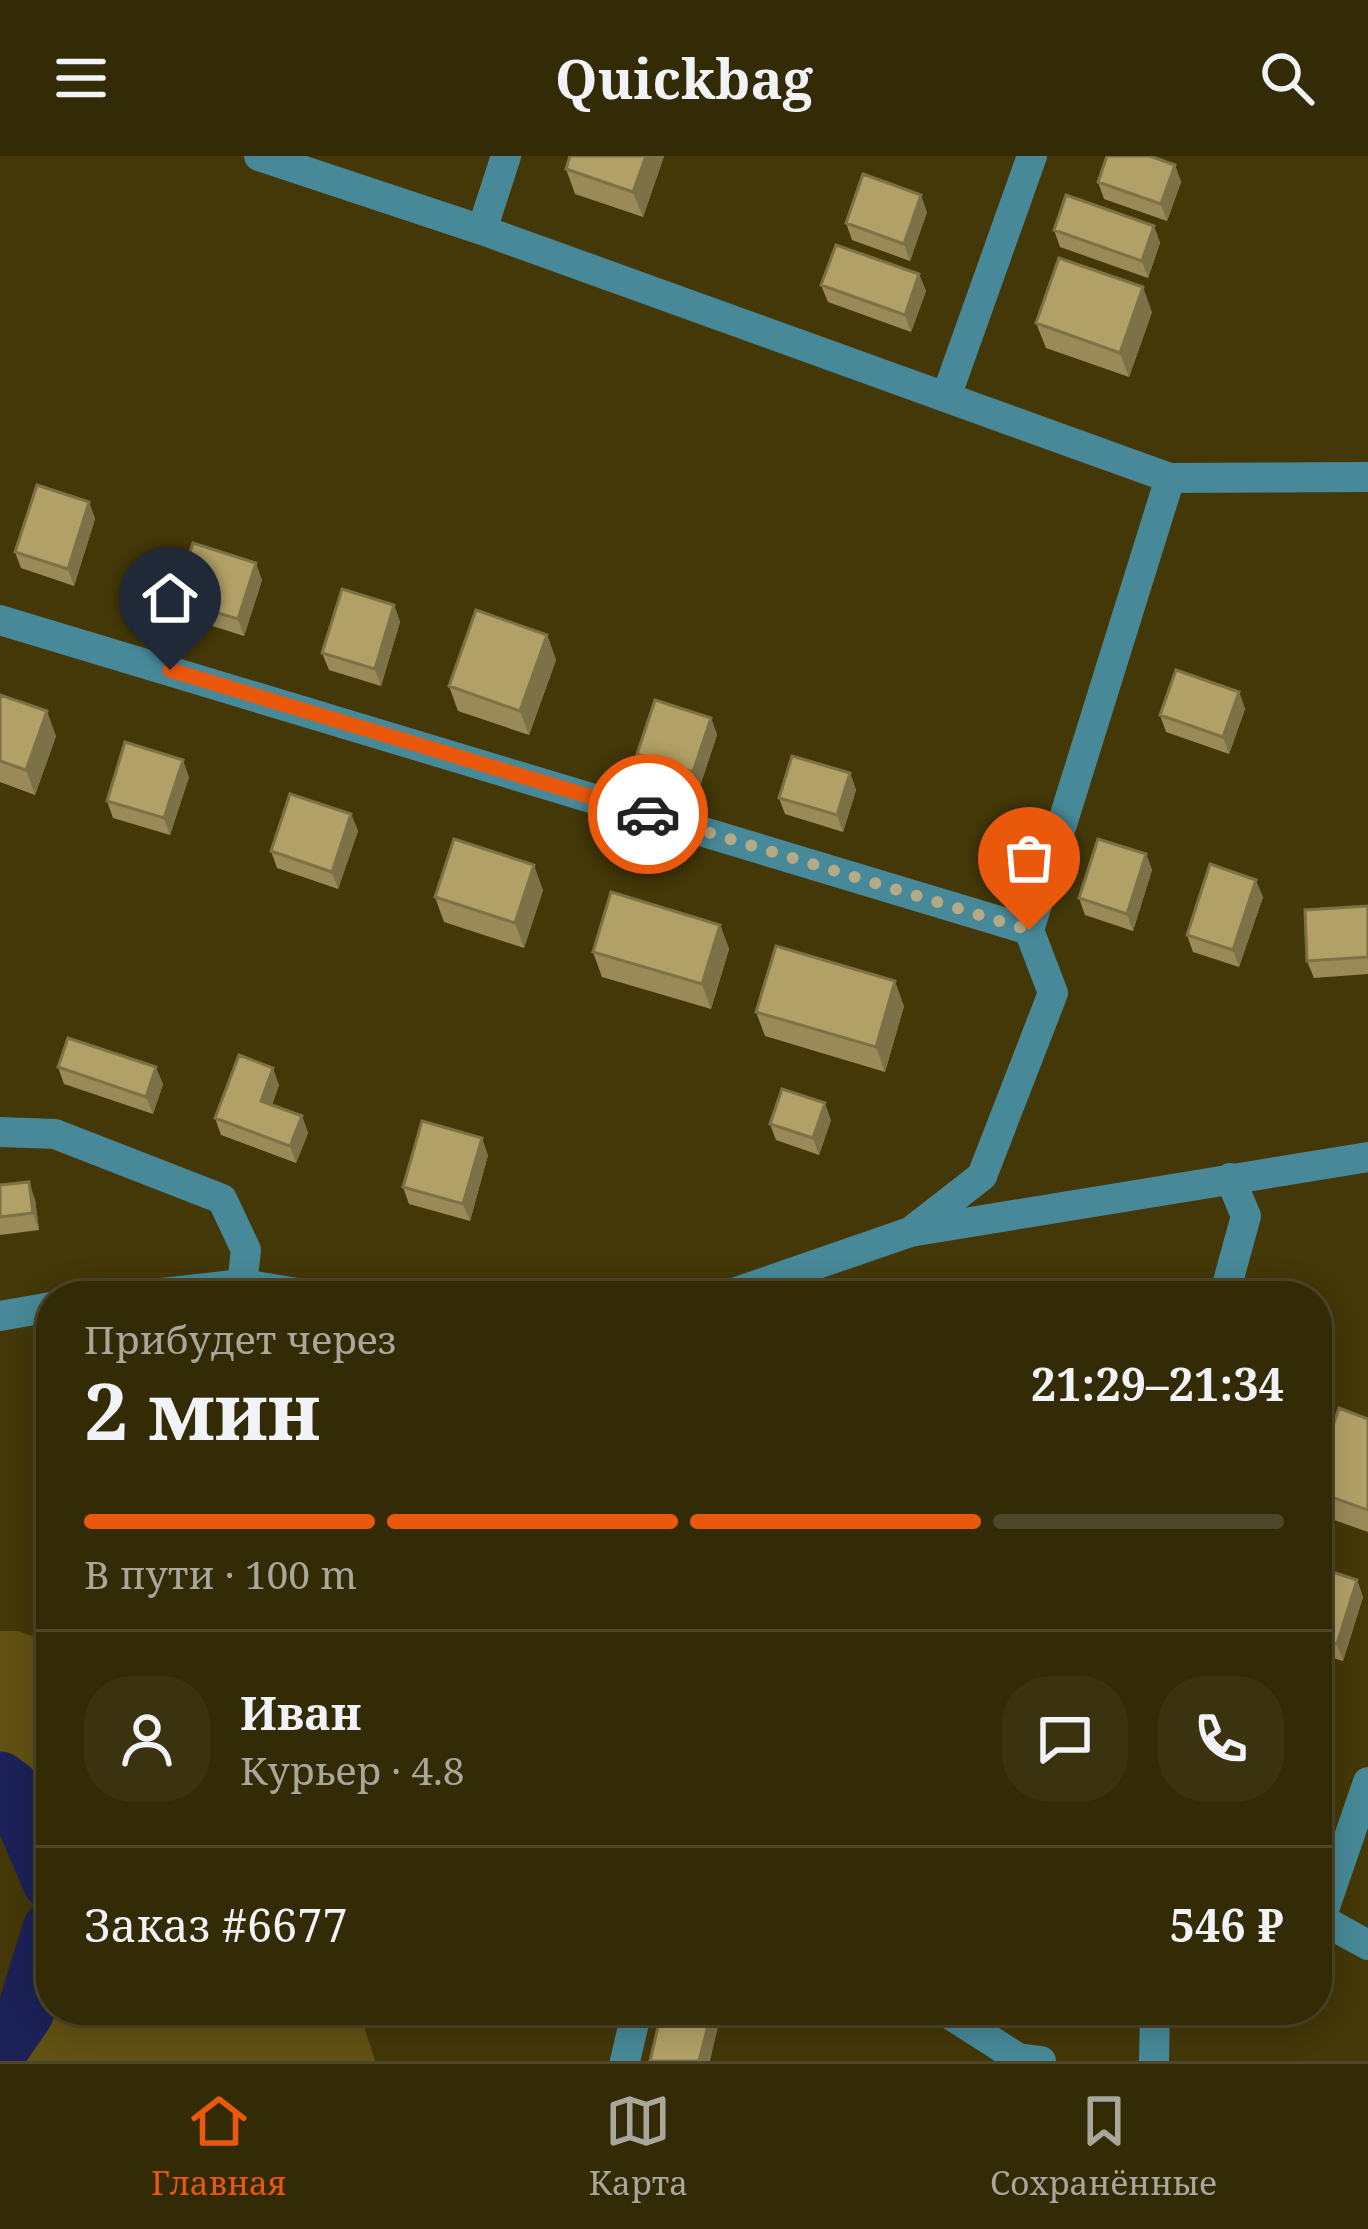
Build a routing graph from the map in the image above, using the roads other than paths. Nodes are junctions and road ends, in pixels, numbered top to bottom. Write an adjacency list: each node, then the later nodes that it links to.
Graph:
1 (259, 156): 4 (street)
2 (506, 156): 4 (street)
3 (1033, 156): 5 (street)
4 (482, 230): 5 (street)
5 (946, 397): 7 (street)
6 (1368, 477): 7 (street)
7 (1170, 478): 9 (street)
8 (0, 620): 9 (street)
9 (1029, 930): 13 (street)
10 (0, 1132): 14 (street)
11 (1368, 1156): 12 (street)
12 (1231, 1178): 13 (street); 16 (street)
13 (910, 1232): 15 (street)
14 (242, 1281)
15 (785, 1281)
16 (1228, 1281)
17 (36, 1310): 18 (street)
18 (0, 1316)
19 (1368, 1782): 20 (street)
20 (1332, 1882)
21 (1332, 1925): 22 (street)
22 (1368, 1946)
23 (633, 2025): 26 (street)
24 (966, 2025): 27 (street)
25 (1155, 2025): 28 (street)
26 (625, 2061)
27 (1042, 2061)
28 (1154, 2061)

